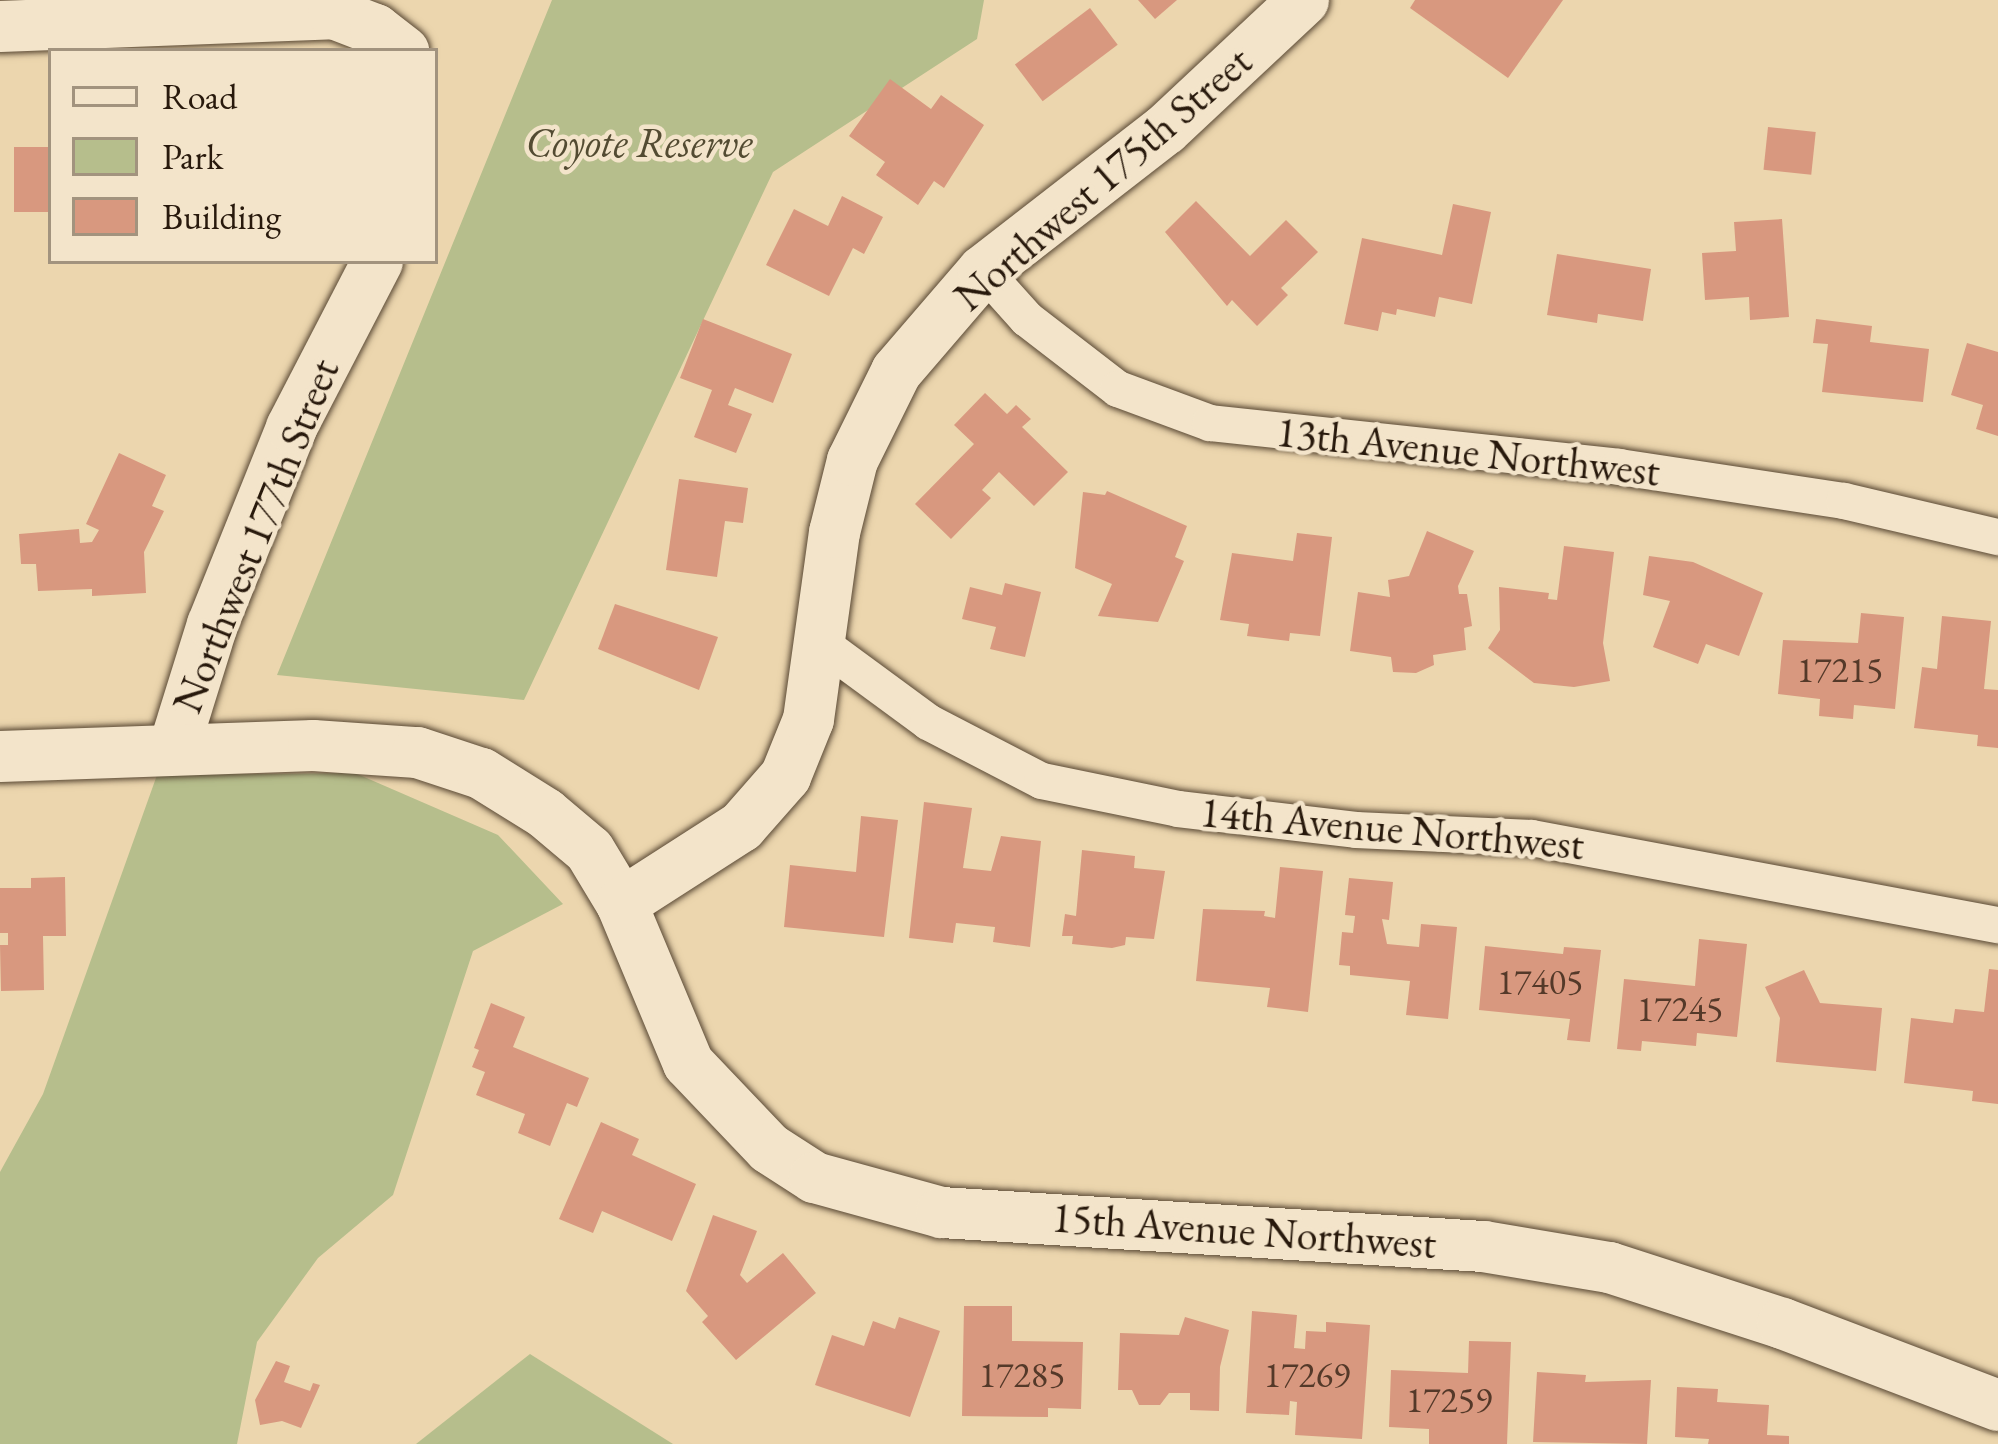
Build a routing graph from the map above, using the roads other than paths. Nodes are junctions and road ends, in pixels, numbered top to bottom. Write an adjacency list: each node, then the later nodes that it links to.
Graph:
1 (1303, 0): 5 (street, Northwest 175th Street)
2 (0, 26): 3 (street)
3 (400, 48)
4 (375, 264): 8 (street, Northwest 177th Street)
5 (983, 269): 6 (street, 13th Avenue Northwest); 7 (street, Northwest 175th Street)
6 (1998, 537)
7 (822, 644): 10 (street, Northwest 175th Street); 11 (street, 14th Avenue Northwest)
8 (172, 749): 9 (street); 10 (street)
9 (0, 756)
10 (621, 903): 12 (street, 15th Avenue Northwest)
11 (1998, 925)
12 (1998, 1406)

